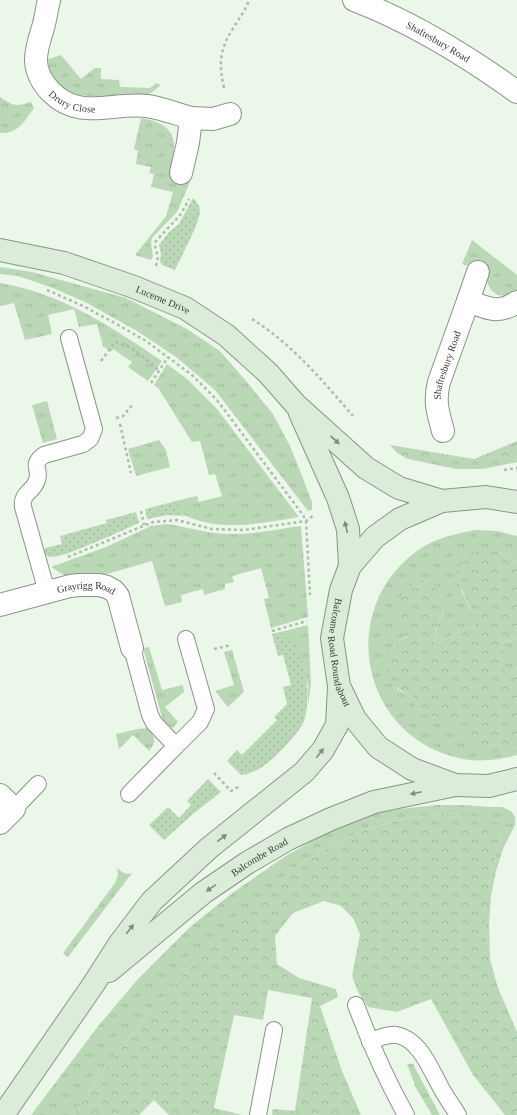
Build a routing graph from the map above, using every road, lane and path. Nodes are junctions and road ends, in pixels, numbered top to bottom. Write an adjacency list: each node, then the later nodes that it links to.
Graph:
1 (49, 0): 6 (street, Drury Close)
2 (249, 0): 5 (path)
3 (354, 0): 4 (street, Shaftesbury Road)
4 (517, 92)
5 (230, 114): 6 (street, Drury Close)
6 (191, 118): 7 (street)
7 (181, 173): 9 (path)
8 (0, 250): 19 (main road, Lucerne Drive)
9 (156, 266)
10 (478, 272): 12 (street, Shaftesbury Road)
11 (43, 288): 16 (path)
12 (468, 301): 13 (street); 21 (street, Shaftesbury Road)
13 (517, 302)
14 (69, 338): 29 (lane)
15 (106, 352): 17 (path)
16 (168, 357): 17 (path); 27 (path)
17 (159, 371): 18 (path)
18 (151, 383)
19 (296, 404): 23 (main road, Lucerne Drive); 24 (main road, Lucerne Drive, one-way to 24)
20 (118, 417): 22 (path)
21 (443, 431)
22 (131, 473)
23 (338, 498): 27 (path); 30 (main road, Lucerne Drive, one-way to 23)
24 (442, 501): 25 (main road, Balcome Road Roundabout); 30 (main road, Balcome Road Roundabout)
25 (516, 501)
26 (140, 511): 28 (path)
27 (306, 521): 28 (path); 32 (path)
28 (144, 525): 29 (path)
29 (39, 566): 31 (lane)
30 (350, 566): 38 (main road, Balcome Road Roundabout)
31 (47, 592): 33 (street, Grayrigg Road); 37 (street, Grayrigg Road)
32 (310, 597)
33 (0, 606)
34 (312, 620): 35 (path)
35 (272, 631)
36 (186, 639): 39 (lane)
37 (132, 648): 39 (lane)
38 (339, 686): 44 (main road, Balcome Road Roundabout); 47 (main road, Balcombe Road, one-way to 38)
39 (176, 746): 45 (lane)
40 (214, 773): 42 (path)
41 (517, 779): 44 (main road, Balcome Road Roundabout)
42 (244, 783)
43 (38, 784): 46 (lane)
44 (455, 785): 47 (main road, Balcombe Road, one-way to 47)
45 (129, 794)
46 (4, 809)
47 (93, 985): 51 (main road, Balcombe Road)
48 (356, 1005): 50 (lane)
49 (274, 1030): 52 (lane)
50 (370, 1042): 53 (lane); 54 (lane)
51 (3, 1115)
52 (258, 1115)
53 (406, 1115)
54 (458, 1115)

